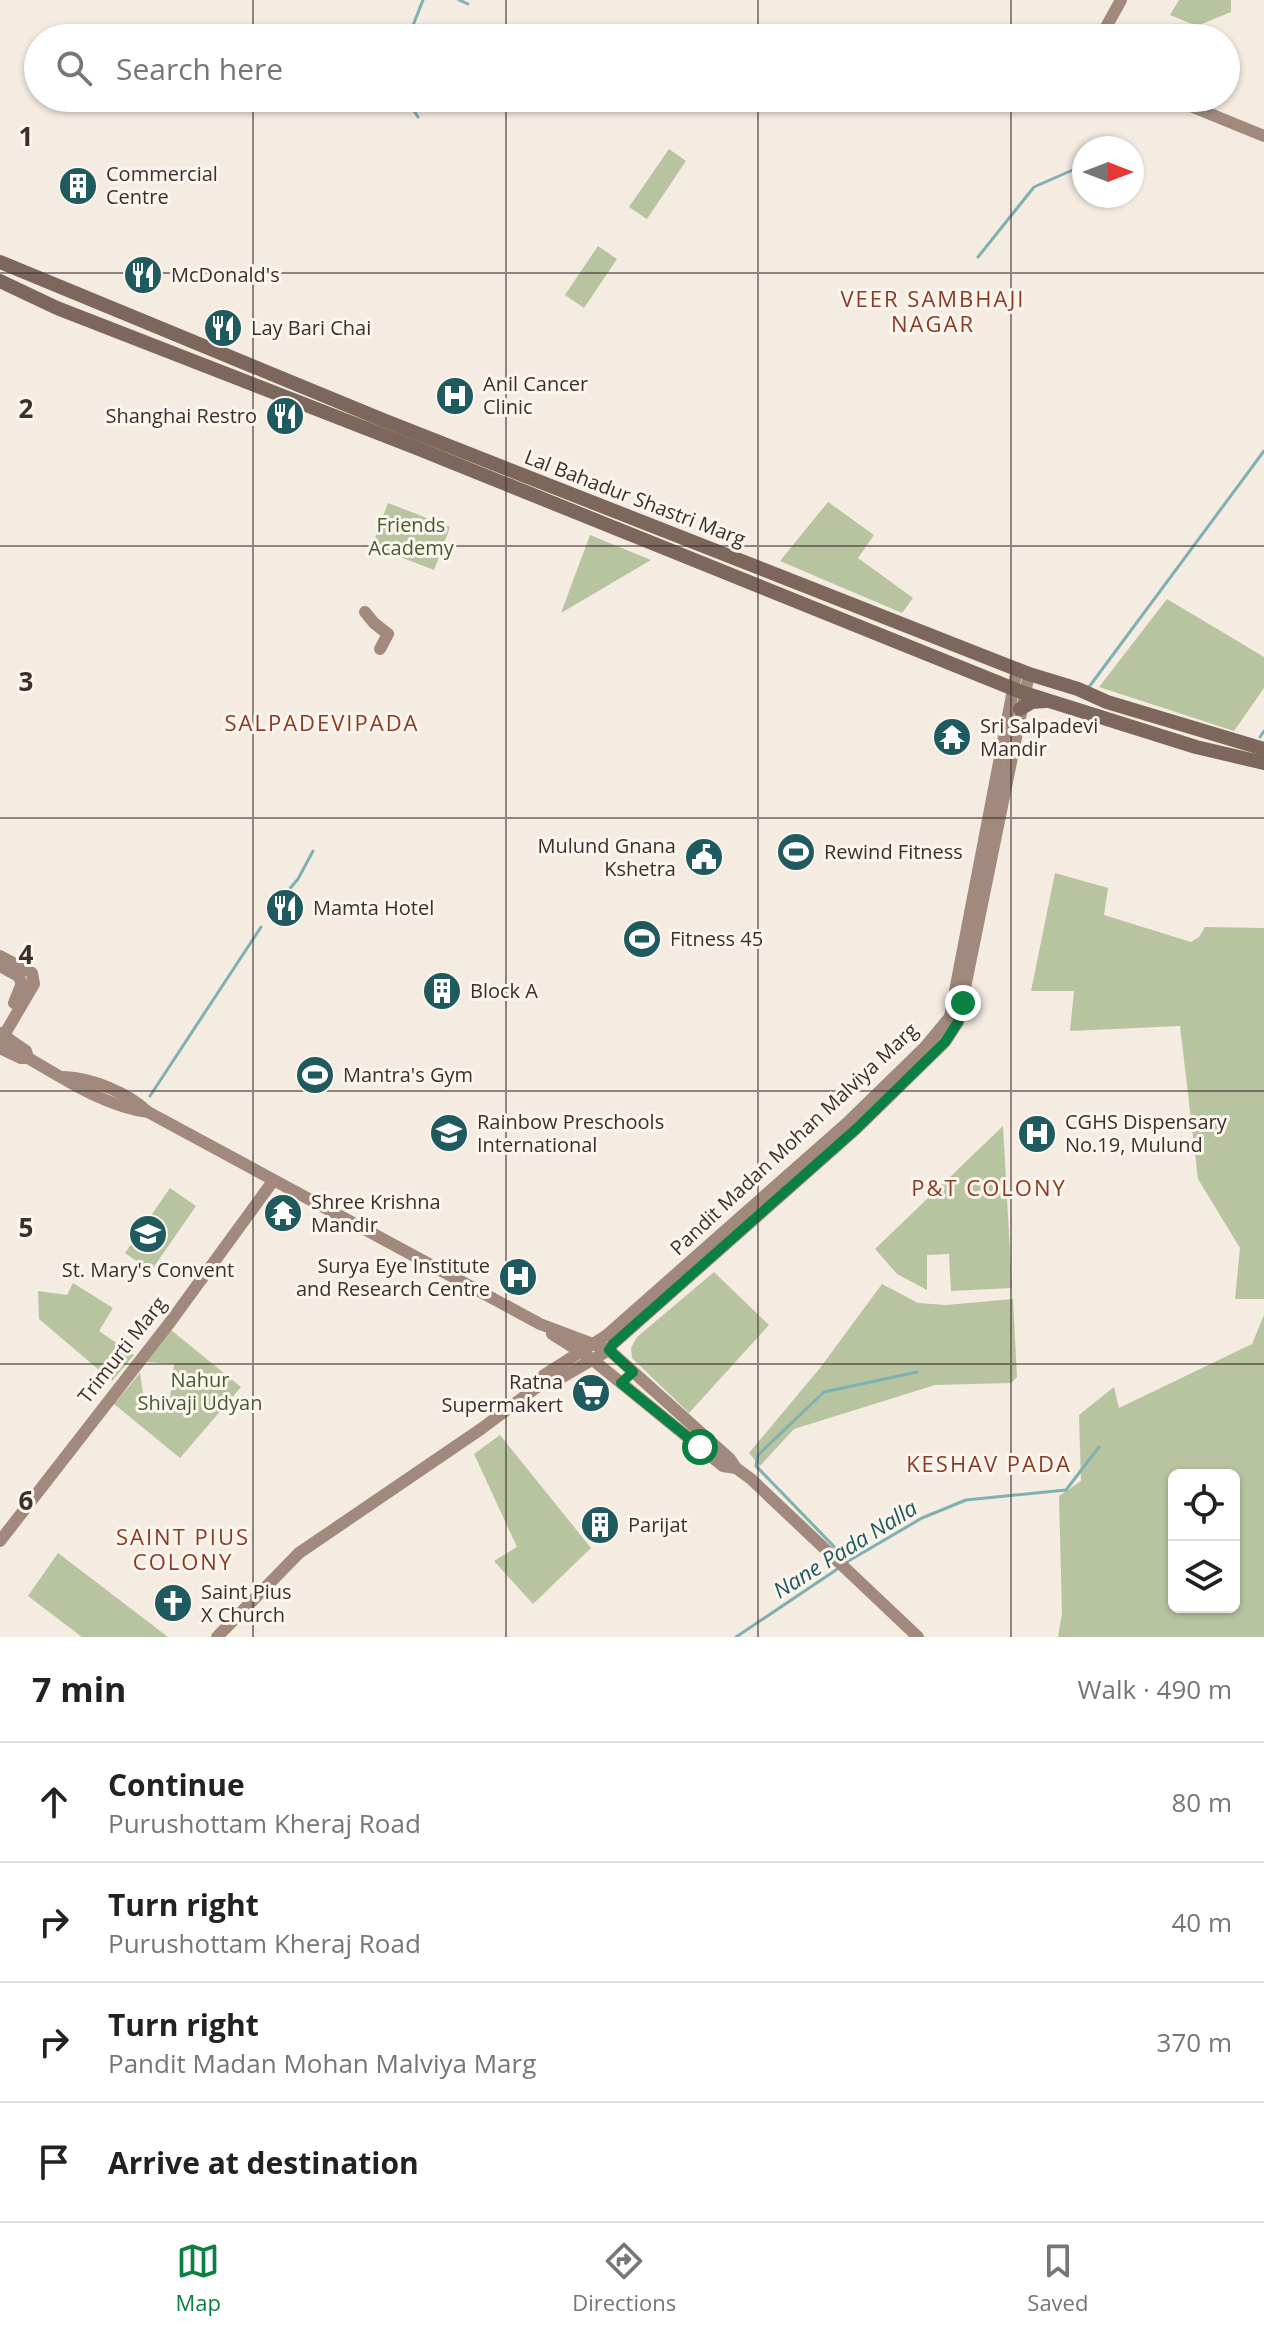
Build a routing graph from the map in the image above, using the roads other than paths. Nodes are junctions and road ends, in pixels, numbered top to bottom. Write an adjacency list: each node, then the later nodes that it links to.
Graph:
1 (1121, 0): 2 (street)
2 (1108, 24)
3 (1205, 112): 4 (street)
4 (1264, 136)
5 (6, 265): 6 (main road); 9 (main road, Lal Bahadur Shastri Marg)
6 (3, 282): 10 (main road, Lal Bahadur Shastri Marg)
7 (365, 612): 8 (street)
8 (380, 649)
9 (1023, 671): 10 (street, Pandit Madan Mohan Malviya Marg); 13 (main road, Lal Bahadur Shastri Marg)
10 (1018, 691): 11 (main road, Lal Bahadur Shastri Marg); 12 (street, Pandit Madan Mohan Malviya Marg); 15 (street, Pandit Madan Mohan Malviya Marg)
11 (1049, 701): 12 (main road); 14 (main road, Lal Bahadur Shastri Marg)
12 (1020, 709): 15 (street, Pandit Madan Mohan Malviya Marg)
13 (1264, 749)
14 (1264, 763)
15 (986, 852): 21 (street, Pandit Madan Mohan Malviya Marg); 22 (street, Pandit Madan Mohan Malviya Marg)
16 (0, 956): 18 (street)
17 (0, 966): 18 (street)
18 (18, 1004): 19 (street)
19 (1, 1037): 20 (street)
20 (273, 1181): 21 (street); 28 (street, Trimurti Marg)
21 (586, 1348): 22 (street); 23 (street); 26 (street, Pandit Madan Mohan Malviya Marg)
22 (609, 1350): 23 (street, Pandit Madan Mohan Malviya Marg); 24 (street)
23 (593, 1360): 25 (street); 26 (street, Pandit Madan Mohan Malviya Marg)
24 (633, 1372): 25 (street); 27 (street)
25 (621, 1383): 27 (street)
26 (537, 1387): 29 (street, Pandit Madan Mohan Malviya Marg)
27 (736, 1468): 30 (street)
28 (0, 1541)
29 (217, 1637)
30 (918, 1637)

